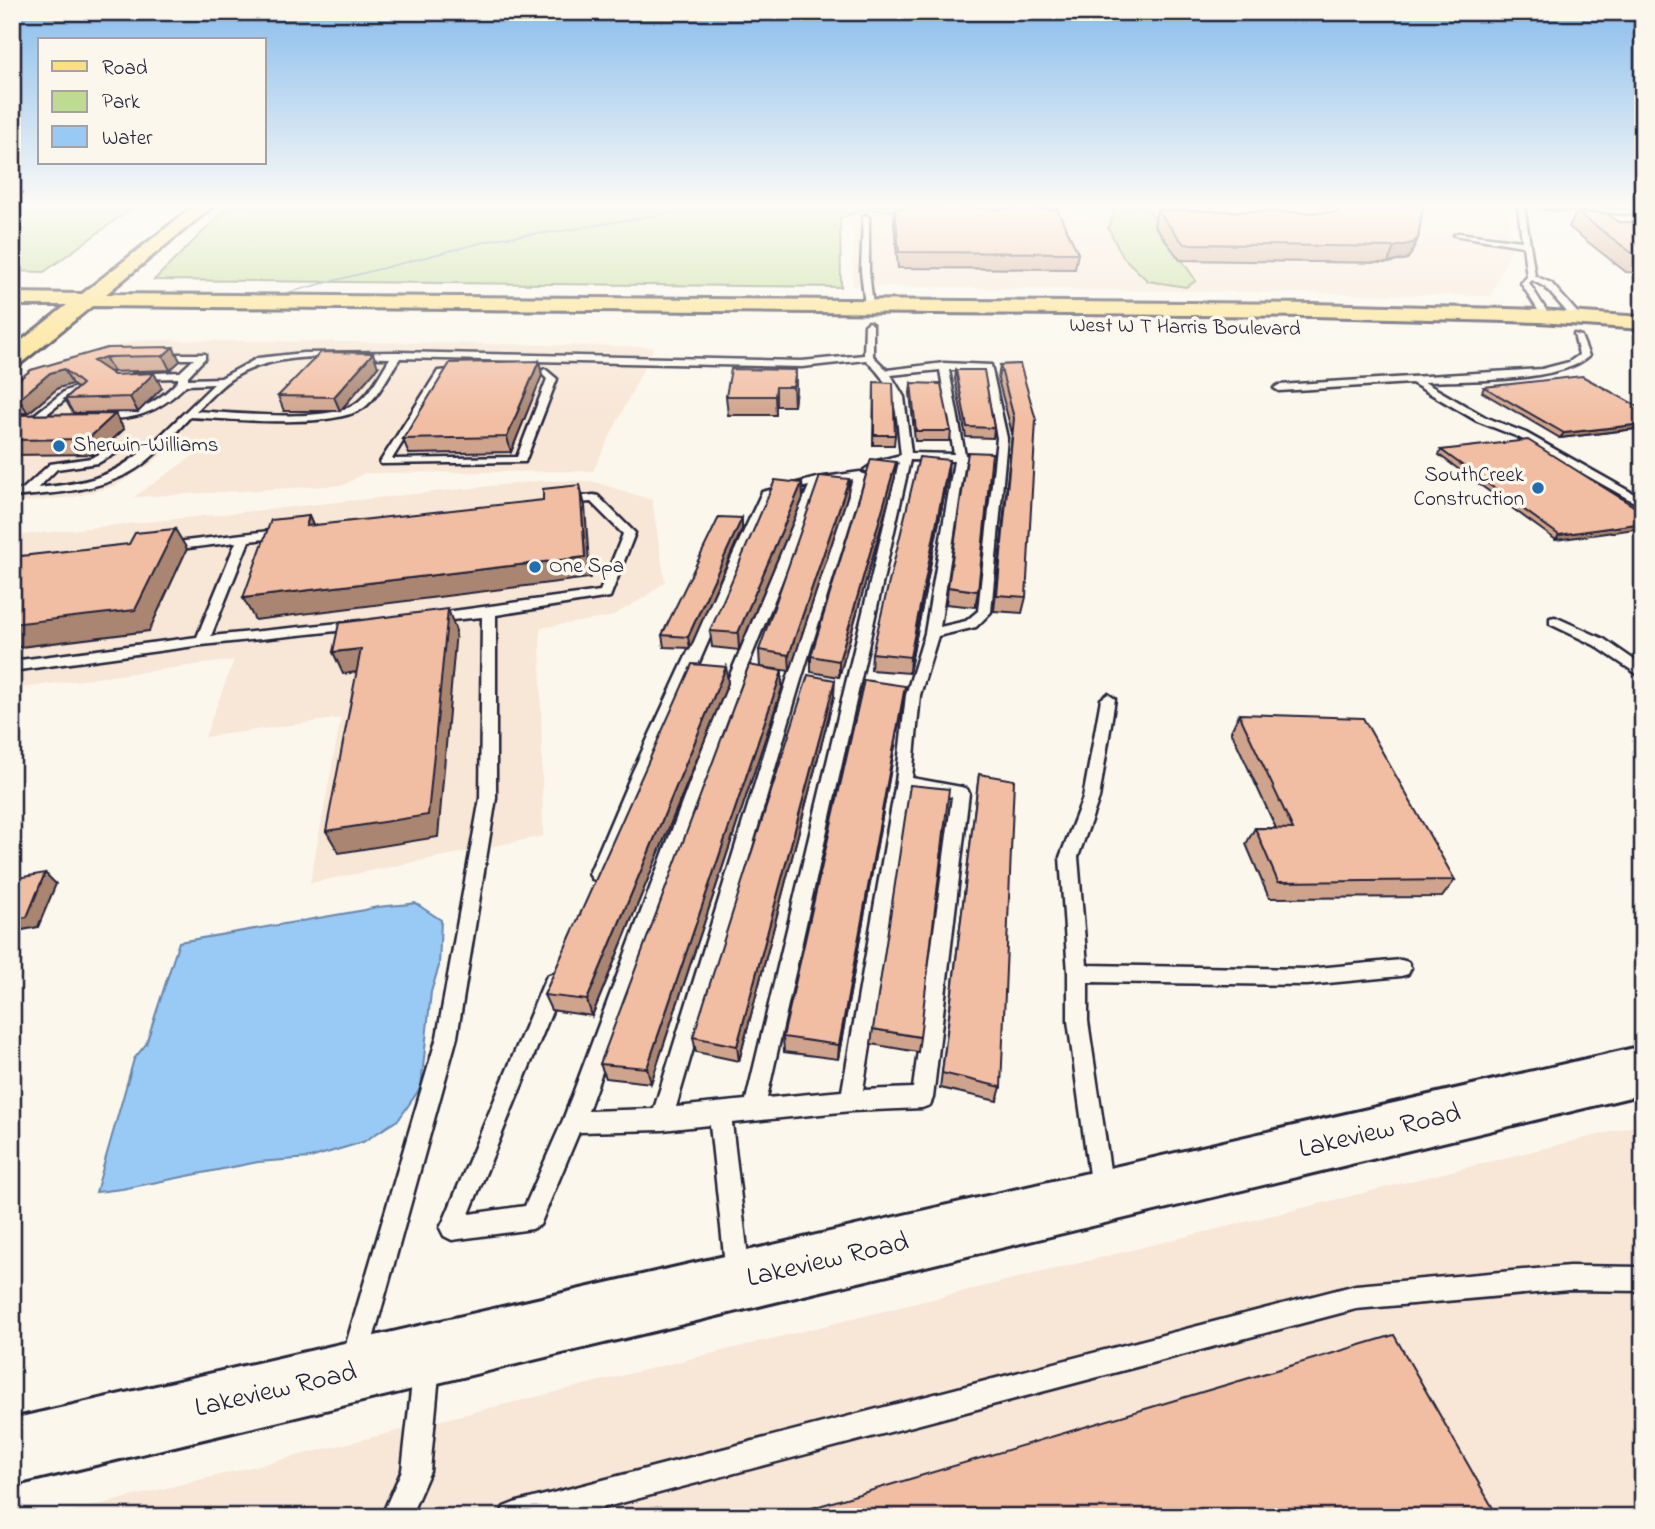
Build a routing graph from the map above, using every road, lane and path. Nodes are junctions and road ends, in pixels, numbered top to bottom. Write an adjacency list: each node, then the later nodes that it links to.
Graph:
1 (117, 277): 6 (main road)
2 (866, 277): 8 (lane)
3 (1531, 277): 9 (lane); 12 (lane)
4 (81, 280): 7 (main road)
5 (12, 299): 7 (main road, West W T Harris Boulevard)
6 (90, 299): 7 (main road, West W T Harris Boulevard); 8 (main road, West W T Harris Boulevard)
7 (61, 309): 8 (main road, West W T Harris Boulevard); 10 (main road, West W T Harris Boulevard); 18 (main road)
8 (869, 315): 9 (main road, West W T Harris Boulevard); 12 (main road, West W T Harris Boulevard); 17 (lane)
9 (1539, 316): 12 (main road, West W T Harris Boulevard)
10 (22, 318)
11 (1643, 323): 12 (main road, West W T Harris Boulevard)
12 (1577, 327): 13 (main road); 14 (main road, West W T Harris Boulevard); 27 (lane)
13 (1643, 330)
14 (1643, 341)
15 (397, 355): 19 (lane); 28 (lane); 34 (lane)
16 (144, 357): 26 (lane)
17 (869, 357): 19 (lane); 24 (lane)
18 (12, 359)
19 (553, 359): 23 (lane)
20 (944, 366): 24 (lane); 40 (lane); 41 (lane)
21 (480, 372): 23 (lane)
22 (532, 372): 23 (lane)
23 (545, 372)
24 (884, 373): 39 (lane)
25 (123, 376): 26 (lane)
26 (183, 378): 28 (lane); 37 (lane)
27 (1412, 379): 29 (lane); 46 (lane)
28 (223, 381): 34 (lane)
29 (1279, 388)
30 (79, 389): 32 (lane)
31 (55, 390): 32 (lane)
32 (68, 393): 33 (lane)
33 (39, 410): 35 (lane); 36 (lane)
34 (187, 414): 38 (lane)
35 (26, 415)
36 (61, 415)
37 (84, 415)
38 (156, 446): 44 (lane); 44 (lane)
39 (906, 455): 40 (lane); 42 (lane); 61 (lane)
40 (960, 458): 41 (lane); 54 (lane)
41 (999, 458): 54 (lane)
42 (860, 475): 43 (lane); 60 (lane)
43 (817, 481): 57 (lane); 59 (lane)
44 (19, 494)
45 (553, 503): 50 (lane)
46 (1643, 504)
47 (297, 531): 48 (lane)
48 (244, 538): 49 (lane); 55 (lane)
49 (148, 548)
50 (489, 612): 51 (lane); 79 (lane)
51 (421, 619)
52 (1555, 621): 58 (lane)
53 (380, 623): 55 (lane)
54 (932, 633): 62 (lane)
55 (202, 641): 56 (lane)
56 (12, 666)
57 (688, 670): 59 (lane); 65 (lane)
58 (1643, 673)
59 (737, 676): 60 (lane); 74 (lane)
60 (793, 682): 61 (lane); 73 (lane)
61 (852, 690): 62 (lane); 71 (lane)
62 (913, 695): 64 (lane)
63 (1108, 699): 68 (lane)
64 (904, 782): 70 (lane); 70 (lane)
65 (593, 887)
66 (562, 963): 74 (lane)
67 (1401, 968): 68 (lane)
68 (1077, 973): 75 (lane)
69 (1643, 1070): 75 (main road, Lakeview Road)
70 (851, 1101): 71 (lane)
71 (754, 1110): 72 (lane)
72 (720, 1113): 73 (lane); 77 (lane)
73 (662, 1119): 74 (lane)
74 (573, 1122)
75 (1102, 1196): 77 (main road, Lakeview Road)
76 (1643, 1279): 82 (lane)
77 (739, 1282): 78 (main road, Lakeview Road)
78 (428, 1355): 79 (main road, Lakeview Road); 81 (lane)
79 (350, 1373): 80 (main road, Lakeview Road)
80 (12, 1452)
81 (395, 1517)
82 (514, 1517)

